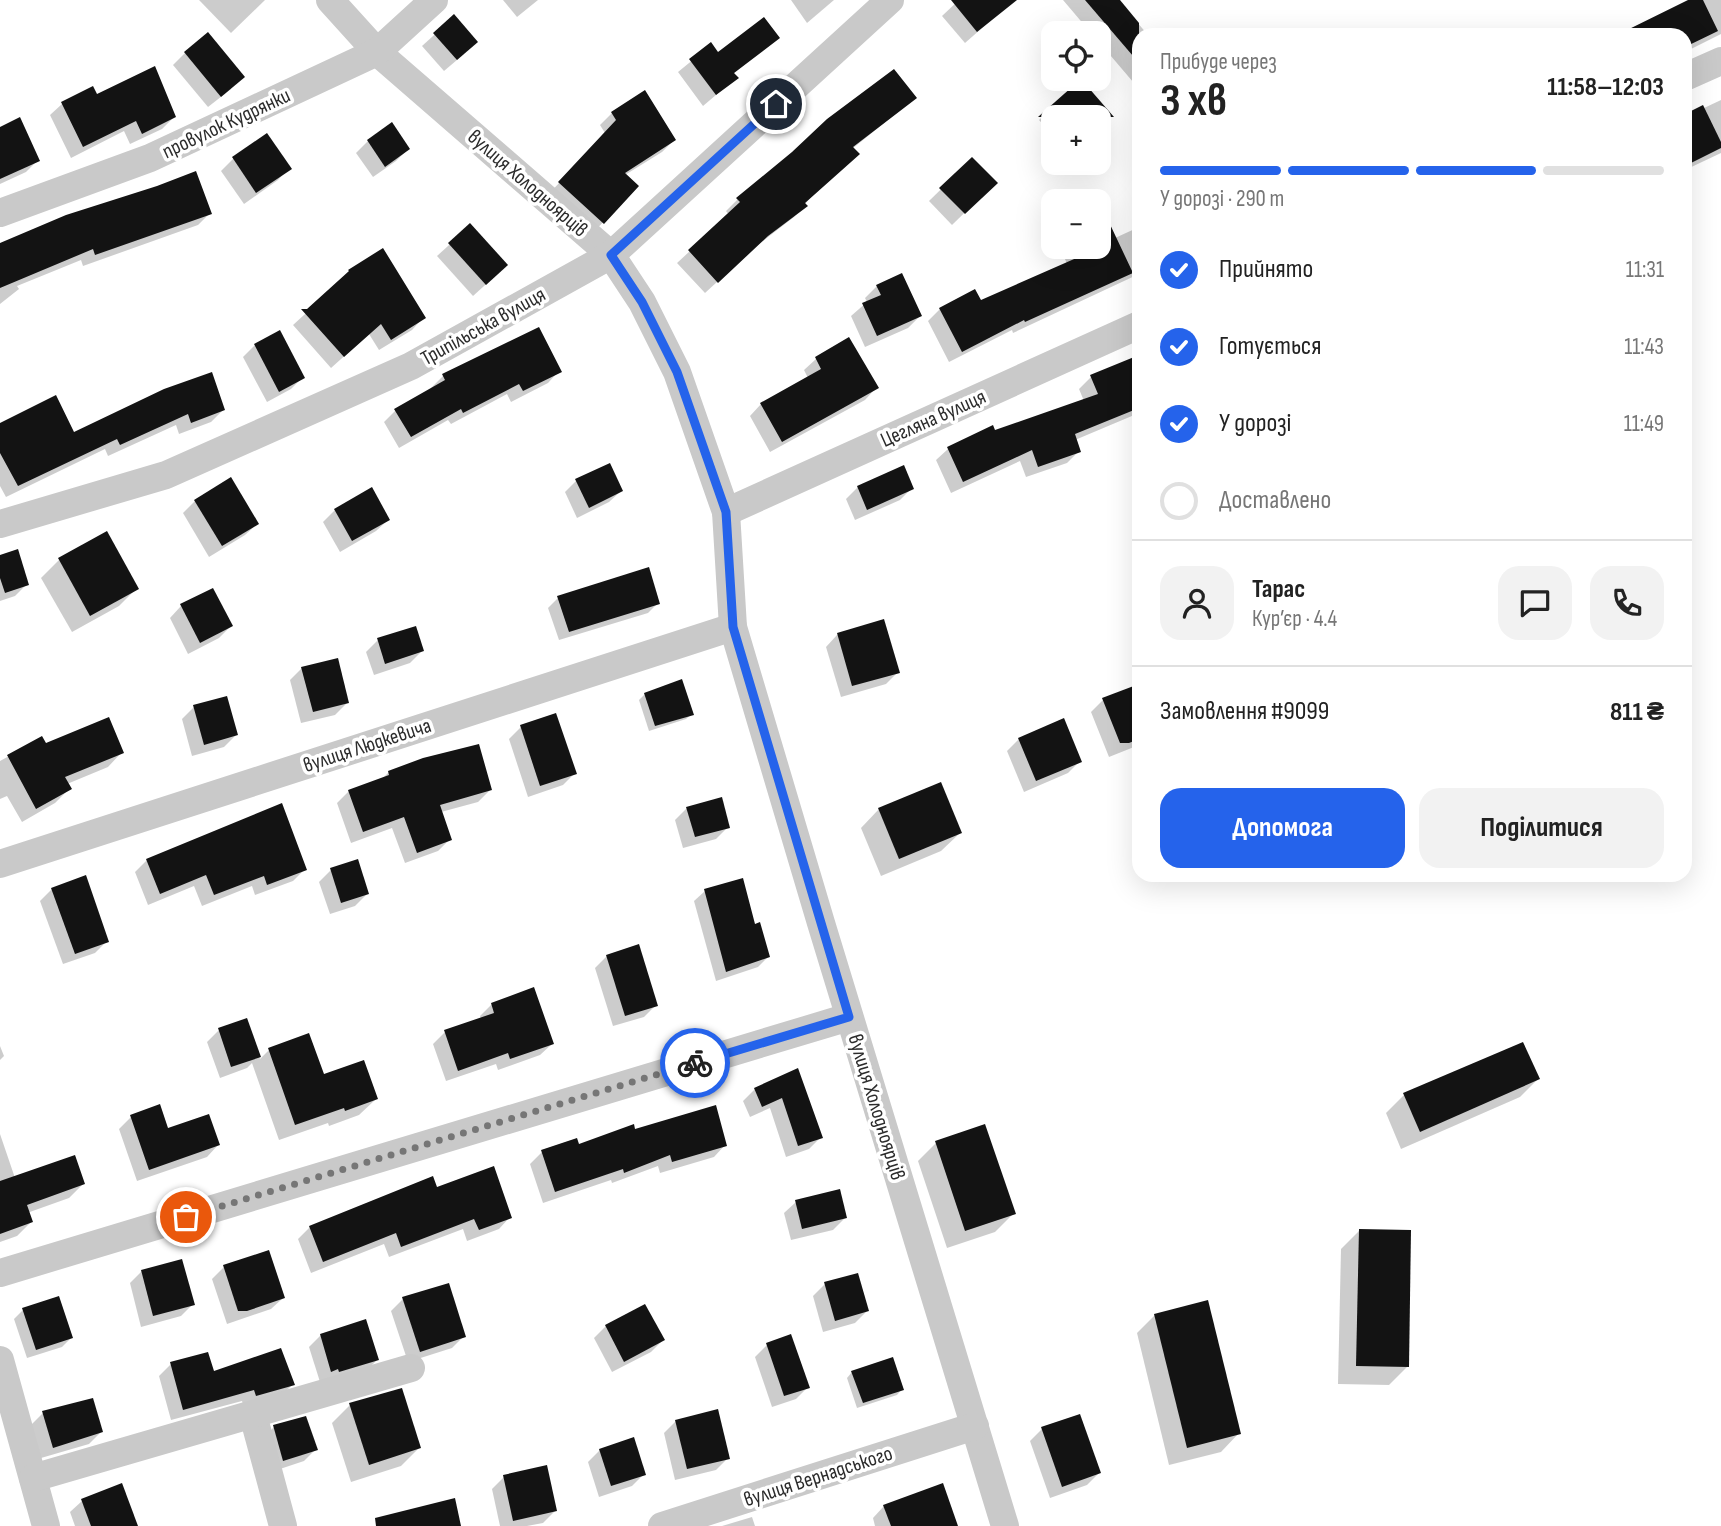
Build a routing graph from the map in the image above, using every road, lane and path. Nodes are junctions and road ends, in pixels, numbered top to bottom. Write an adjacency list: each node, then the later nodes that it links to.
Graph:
1 (330, 0): 4 (street, вулиця Холодноярців)
2 (434, 0): 4 (street, провулок Кудрянки)
3 (890, 0): 8 (street, Трипільська вулиця)
4 (377, 52): 7 (street, провулок Кудрянки); 8 (street, вулиця Холодноярців)
5 (1721, 61): 6 (street)
6 (1692, 74)
7 (0, 213)
8 (611, 255): 10 (street, вулиця Холодноярців); 11 (street, Трипільська вулиця)
9 (1132, 328): 10 (street, Цегляна вулиця)
10 (726, 512): 12 (street, вулиця Холодноярців)
11 (0, 524)
12 (733, 627): 13 (street, вулиця Людкевича); 14 (street, вулиця Холодноярців)
13 (0, 864)
14 (849, 1017): 15 (street); 19 (street, вулиця Холодноярців)
15 (0, 1273)
16 (0, 1360): 20 (street)
17 (411, 1367): 18 (street)
18 (253, 1415): 20 (street); 22 (street)
19 (975, 1426): 23 (street, вулиця Вернадського); 24 (street, вулиця Холодноярців)
20 (33, 1478): 21 (street)
21 (46, 1526)
22 (282, 1526)
23 (662, 1526)
24 (1005, 1526)

